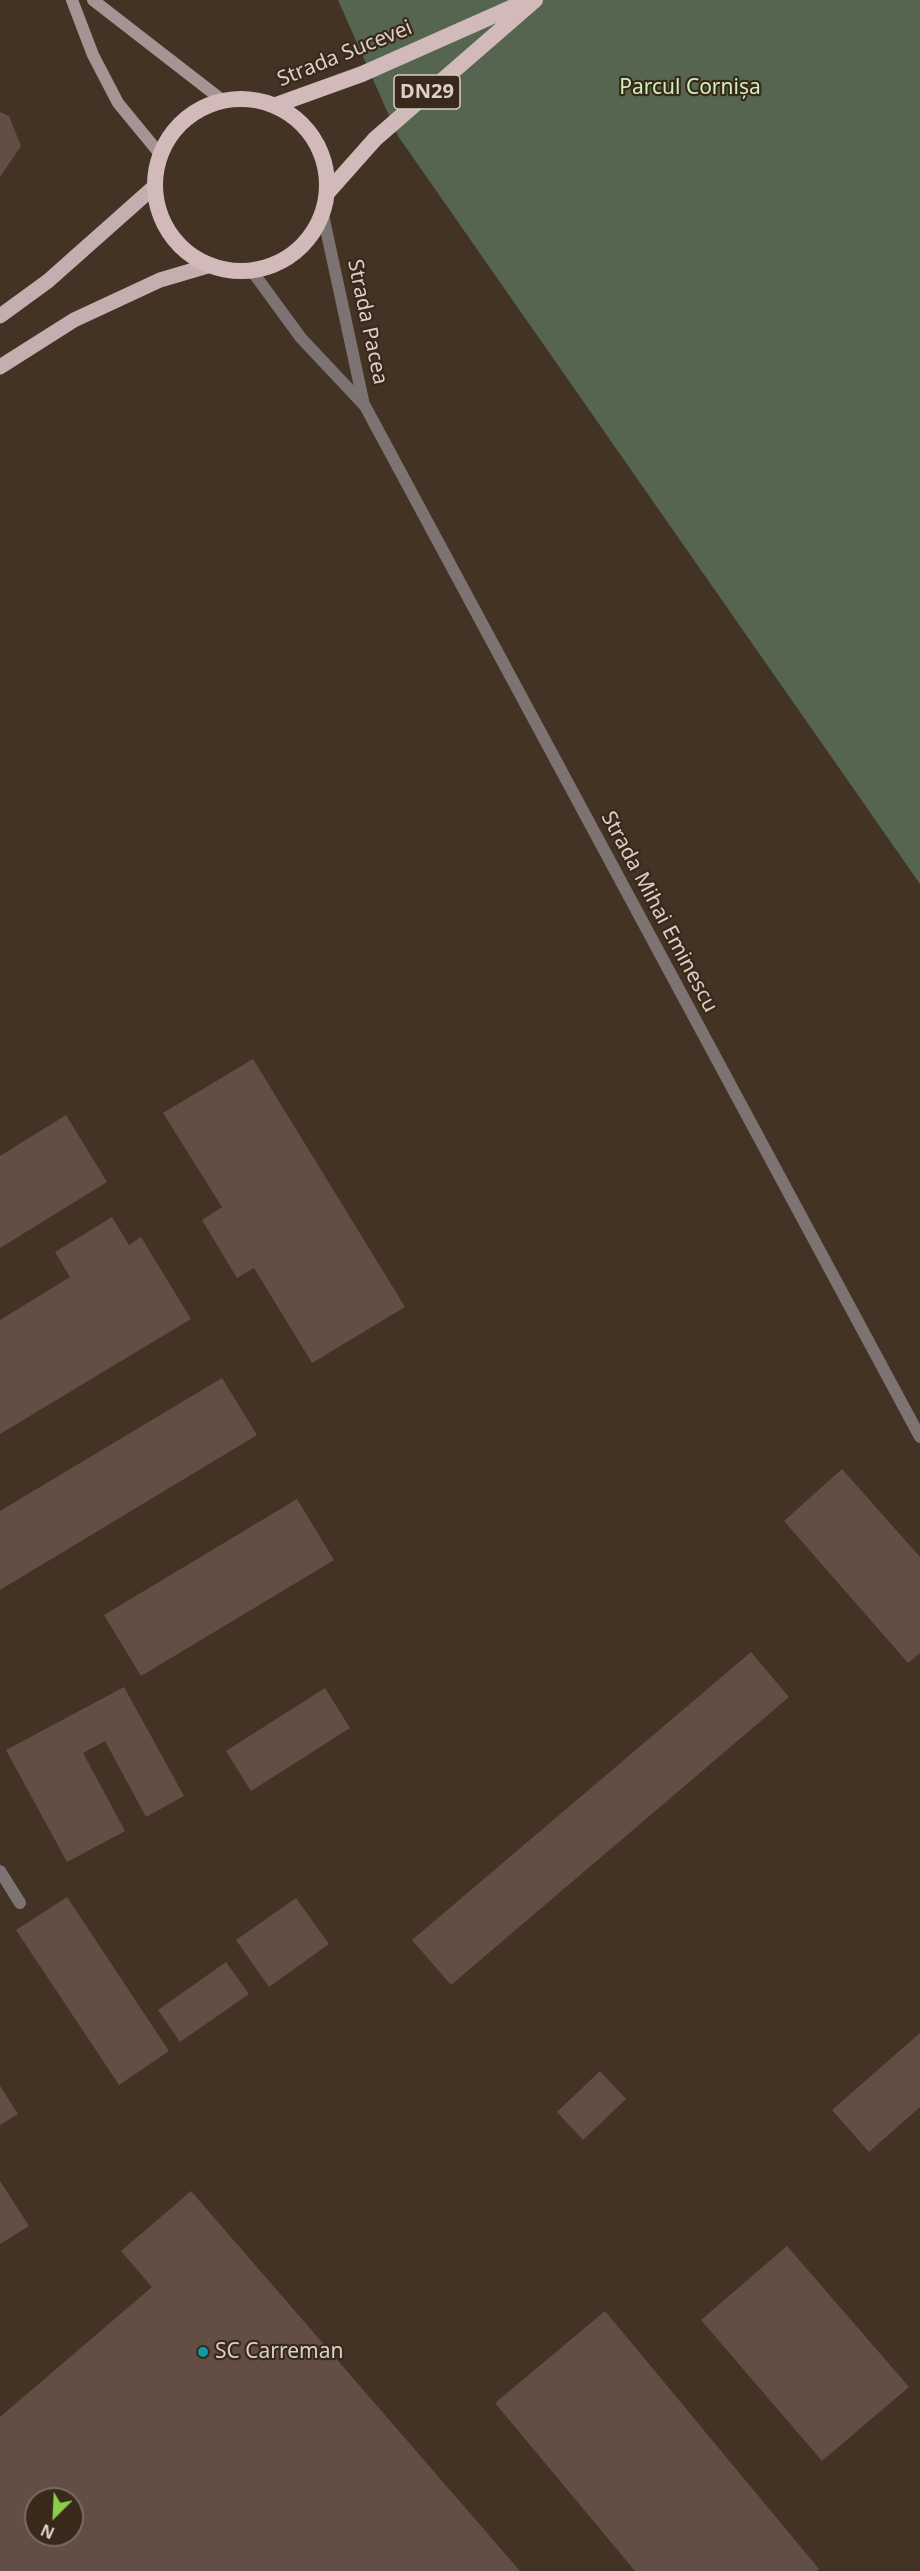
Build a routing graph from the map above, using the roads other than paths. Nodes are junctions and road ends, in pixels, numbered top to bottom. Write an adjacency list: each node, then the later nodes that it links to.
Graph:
1 (72, 0): 7 (main road)
2 (93, 0): 5 (main road)
3 (529, 0): 6 (highway, Strada Sucevei / DN29)
4 (535, 0): 9 (highway, DN29)
5 (222, 100): 6 (highway, DN29); 7 (highway, DN29)
6 (276, 105): 9 (highway, DN29)
7 (160, 154): 8 (highway, DN29)
8 (155, 186): 11 (highway, DN29); 13 (main road)
9 (328, 192): 10 (highway, DN29)
10 (323, 215): 12 (highway, DN29); 15 (street, Strada Pacea)
11 (211, 265): 12 (highway, DN29); 14 (main road, DN29)
12 (252, 270): 15 (street, Strada Pacea)
13 (0, 316)
14 (0, 367)
15 (365, 406): 16 (street, Strada Mihai Eminescu)
16 (920, 1437)
17 (0, 1870): 18 (street)
18 (20, 1904)

